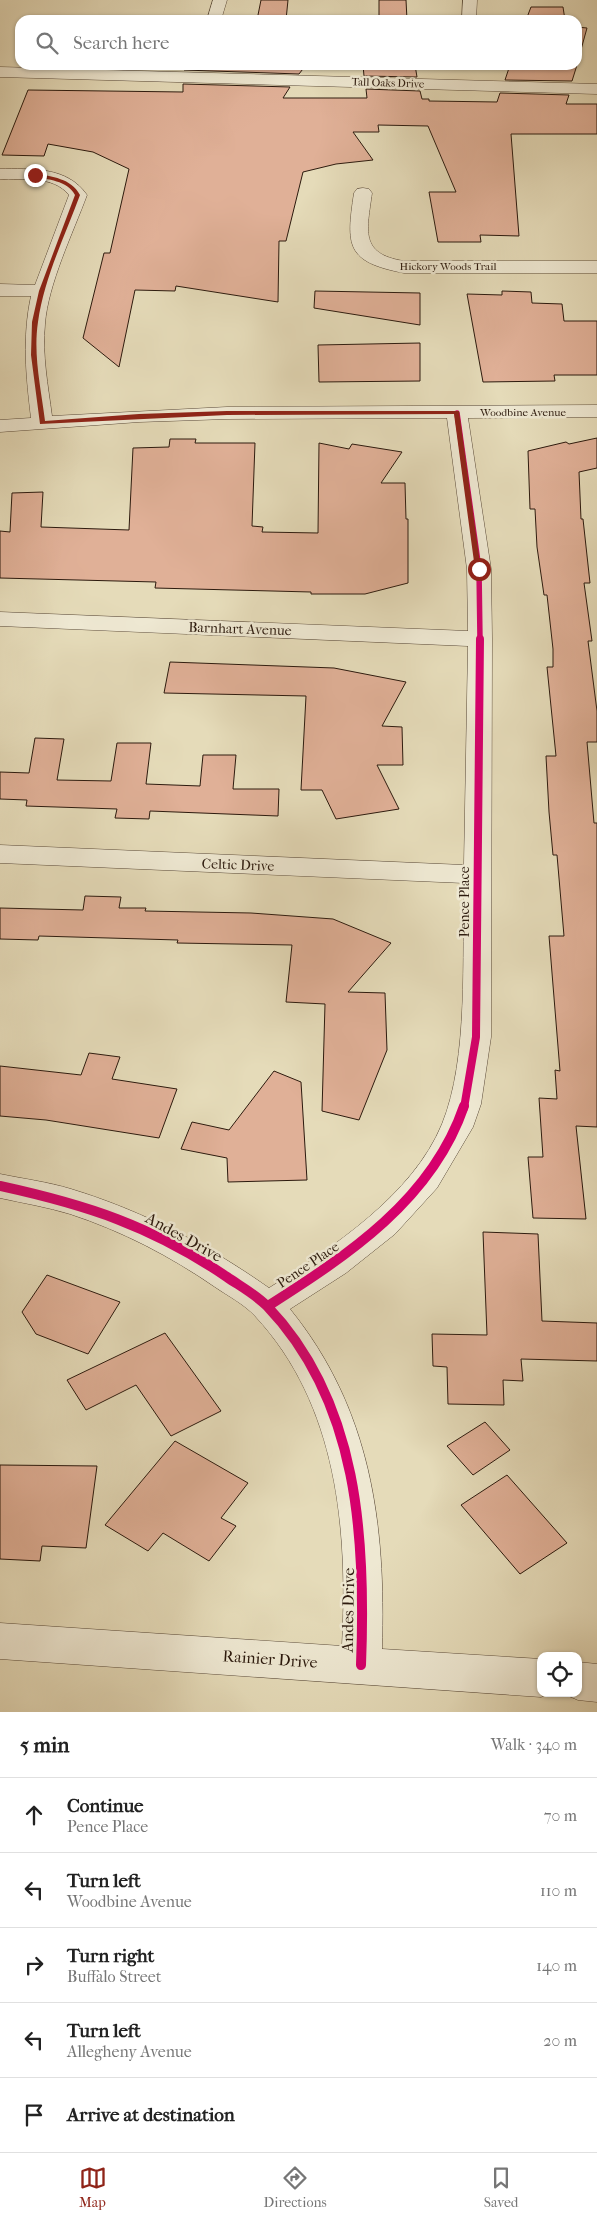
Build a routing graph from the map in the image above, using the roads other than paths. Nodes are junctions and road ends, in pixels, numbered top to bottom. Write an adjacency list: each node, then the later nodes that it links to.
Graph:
1 (220, 0): 3 (street)
2 (470, 0): 4 (street)
3 (216, 15)
4 (469, 15)
5 (198, 71): 6 (street, Tall Oaks Drive); 7 (street, Tall Oaks Drive)
6 (0, 72)
7 (597, 89)
8 (0, 174): 12 (street)
9 (364, 193): 10 (street, Hickory Woods Trail)
10 (597, 266)
11 (0, 290): 12 (street)
12 (42, 291): 15 (street)
13 (597, 410): 14 (street, Woodbine Avenue)
14 (456, 412): 15 (street, Woodbine Avenue); 18 (street, Pence Place)
15 (42, 423): 16 (street, Woodbine Avenue)
16 (0, 426)
17 (0, 619): 18 (street, Barnhart Avenue)
18 (480, 639): 20 (street, Pence Place)
19 (0, 854): 20 (street, Celtic Drive)
20 (476, 875): 22 (street, Pence Place)
21 (0, 1186): 22 (street, Andes Drive)
22 (268, 1306): 24 (street, Andes Drive)
23 (0, 1642): 24 (street, Rainier Drive)
24 (361, 1665): 25 (street, Rainier Drive)
25 (537, 1678)
26 (582, 1681): 27 (street)
27 (597, 1682)

